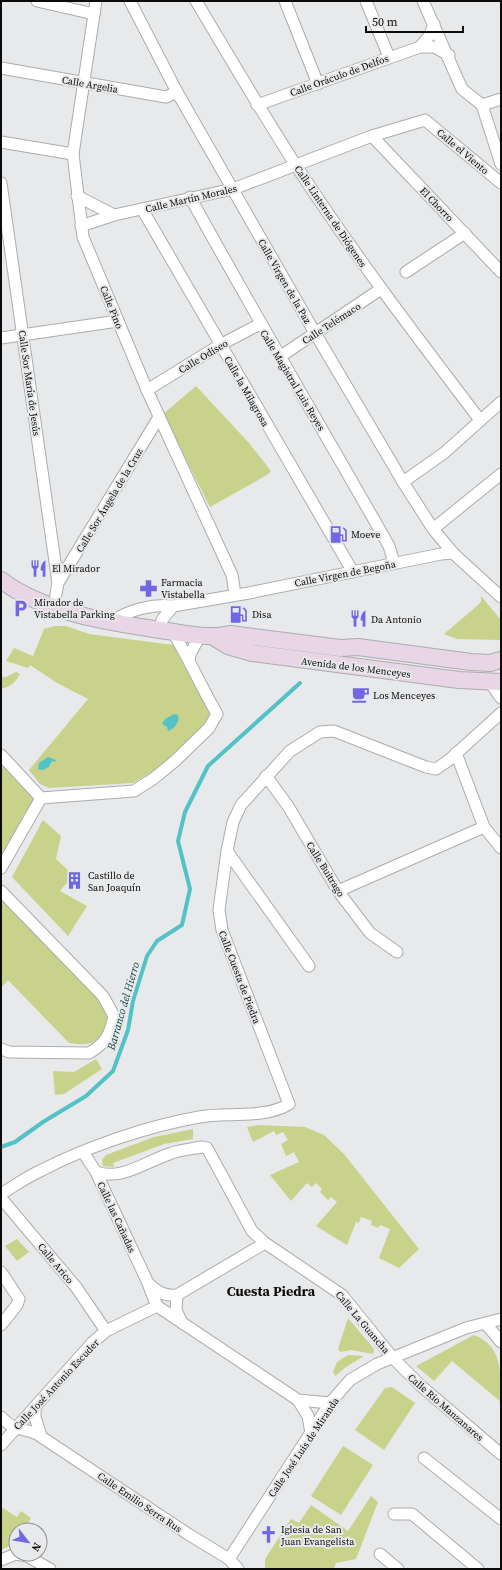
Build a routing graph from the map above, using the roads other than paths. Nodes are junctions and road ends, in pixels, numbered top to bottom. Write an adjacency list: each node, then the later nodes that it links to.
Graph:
1 (37, 1): 8 (street)
2 (96, 1): 8 (street, Calle Pino)
3 (130, 1): 16 (street, Calle Virgen de la Paz)
4 (196, 1): 18 (street, Calle Linterna de Diógenes)
5 (285, 1): 15 (street)
6 (366, 1): 12 (street)
7 (423, 1): 9 (street)
8 (94, 14): 14 (street, Calle Pino)
9 (434, 24): 10 (street); 11 (street)
10 (420, 47): 11 (street, Calle Oráculo de Delfos); 12 (street, Calle Oráculo de Delfos)
11 (449, 55): 19 (street)
12 (389, 57): 15 (street, Calle Oráculo de Delfos)
13 (1, 68): 14 (street, Calle Argelia)
14 (84, 83): 16 (street, Calle Argelia); 23 (street, Calle Pino)
15 (318, 84): 18 (street, Calle Oráculo de Delfos)
16 (177, 92): 28 (street, Calle Virgen de la Paz)
17 (501, 99): 19 (street)
18 (257, 105): 25 (street, Calle Linterna de Diógenes)
19 (482, 106): 24 (street)
20 (425, 120): 21 (street, Calle Martín Morales); 27 (street, Calle el Viento)
21 (372, 136): 25 (street, Calle Martín Morales); 34 (street, El Chorro)
22 (1, 142): 23 (street)
23 (73, 154): 29 (street, Calle Pino)
24 (501, 164)
25 (296, 166): 28 (street, Calle Martín Morales); 37 (street, Calle Linterna de Diógenes)
26 (1, 183): 41 (street, Calle Sor María de Jesús)
27 (501, 183)
28 (233, 189): 30 (street, Calle Martín Morales); 40 (street, Calle Virgen de la Paz)
29 (77, 196): 32 (street); 33 (street, Calle Pino)
30 (190, 197): 31 (street, Calle Martín Morales); 39 (street, Calle Magistral Luis Reyes)
31 (142, 209): 32 (street, Calle Martín Morales); 43 (street, Calle la Milagrosa)
32 (114, 215): 33 (street, Calle Martín Morales)
33 (81, 226): 38 (street, Calle Pino)
34 (464, 233): 35 (street); 36 (street, El Chorro)
35 (406, 272)
36 (501, 272)
37 (381, 289): 40 (street, Calle Telémaco); 48 (street, Calle Linterna de Diógenes)
38 (118, 321): 41 (street); 45 (street, Calle Pino)
39 (260, 324): 43 (street, Calle Odiseo); 44 (street, Calle Magistral Luis Reyes)
40 (315, 333): 44 (street, Calle Telémaco); 50 (street, Calle Virgen de la Paz)
41 (23, 335): 42 (street); 56 (street, Calle Sor María de Jesús)
42 (1, 338)
43 (220, 345): 45 (street, Calle Odiseo); 54 (street, Calle la Milagrosa)
44 (281, 356): 53 (street, Calle Magistral Luis Reyes)
45 (146, 390): 47 (street, Calle Pino)
46 (501, 402): 48 (street)
47 (159, 417): 56 (street, Calle Sor Ángela de la Cruz); 58 (street, Calle Pino)
48 (480, 420): 50 (street)
49 (501, 474): 51 (street)
50 (403, 482): 51 (street, Calle Virgen de la Paz)
51 (432, 528): 52 (street, Calle Virgen de la Paz)
52 (453, 553): 53 (street, Calle Virgen de Begoña); 57 (street)
53 (394, 564): 54 (street, Calle Virgen de Begoña)
54 (353, 572): 58 (street, Calle Virgen de Begoña)
55 (1, 580): 60 (main road, Avenida de los Menceyes)
56 (58, 584): 60 (street, Calle Sor Ángela de la Cruz)
57 (499, 592)
58 (235, 594): 59 (street, Calle Virgen de Begoña)
59 (173, 606): 61 (street, Calle Virgen de Begoña); 62 (street)
60 (59, 608): 61 (main road, Avenida de los Menceyes)
61 (111, 622): 62 (main road, Avenida de los Menceyes)
62 (166, 630): 63 (main road, Avenida de los Menceyes); 64 (street)
63 (208, 637): 64 (street); 65 (main road, Avenida de los Menceyes); 66 (main road, Avenida de los Menceyes)
64 (189, 660): 72 (street)
65 (501, 660)
66 (495, 682): 67 (street)
67 (501, 698)
68 (501, 713): 69 (street, Calle Cuesta de Piedra)
69 (456, 754): 71 (street, Calle Cuesta de Piedra); 73 (street)
70 (1, 756): 72 (street)
71 (266, 776): 75 (street, Calle Cuesta de Piedra); 78 (street, Calle Buitrago)
72 (42, 798): 76 (street)
73 (484, 827): 74 (street); 78 (street)
74 (500, 844)
75 (227, 851): 80 (street); 82 (street, Calle Cuesta de Piedra)
76 (1, 868)
77 (1, 891): 81 (street)
78 (338, 891): 79 (street, Calle Buitrago)
79 (397, 952)
80 (309, 966)
81 (1, 1049)
82 (83, 1152): 83 (street, Calle las Cañadas); 85 (street)
83 (96, 1172): 84 (street); 87 (street, Calle las Cañadas)
84 (119, 1174): 87 (street); 88 (street, Calle La Guancha)
85 (1, 1194)
86 (1, 1198): 97 (street, Calle Arico)
87 (108, 1198): 90 (street, Calle las Cañadas)
88 (264, 1243): 91 (street); 99 (street, Calle La Guancha)
89 (1, 1272): 96 (street)
90 (148, 1283): 91 (street, Calle las Cañadas); 92 (street, Calle las Cañadas)
91 (177, 1295): 94 (street)
92 (157, 1306): 94 (street); 97 (street, Calle José Antonio Escuder)
93 (501, 1319): 95 (street, Calle José Luis de Miranda)
94 (182, 1323): 100 (street)
95 (486, 1324): 98 (street); 99 (street, Calle José Luis de Miranda)
96 (1, 1325)
97 (106, 1331): 102 (street, Calle José Antonio Escuder)
98 (501, 1342)
99 (393, 1358): 101 (street, Calle José Luis de Miranda); 108 (street, Calle Rio Manzanares)
100 (298, 1400): 101 (street); 105 (street)
101 (330, 1403): 105 (street, Calle José Luis de Miranda)
102 (35, 1407): 104 (street, Calle José Antonio Escuder); 106 (street)
103 (1, 1417): 104 (street, Calle Emilio Serra Rus)
104 (15, 1428): 106 (street, Calle Emilio Serra Rus); 107 (street, Calle José Antonio Escuder)
105 (311, 1433): 113 (street, Calle José Luis de Miranda)
106 (41, 1436): 113 (street, Calle Emilio Serra Rus)
107 (1, 1445)
108 (501, 1454)
109 (424, 1458): 111 (street)
110 (394, 1514): 118 (street)
111 (501, 1519)
112 (380, 1554): 117 (street)
113 (229, 1559): 116 (street, Calle Emilio Serra Rus)
114 (40, 1562): 115 (street)
115 (50, 1569)
116 (238, 1569)
117 (398, 1569)
118 (478, 1569)

